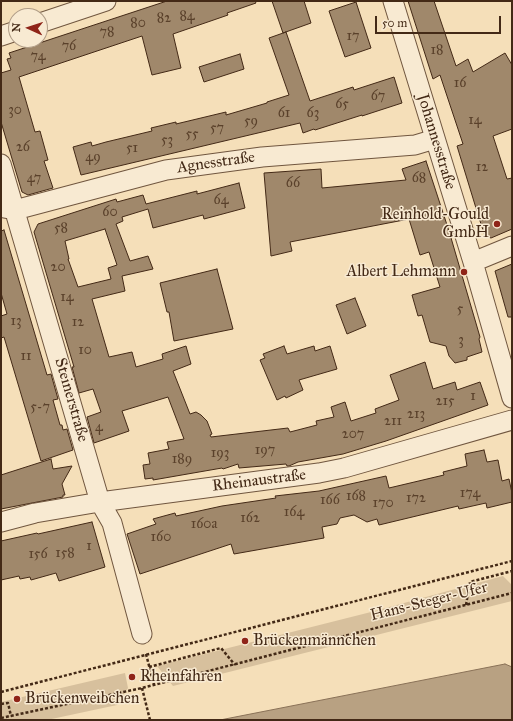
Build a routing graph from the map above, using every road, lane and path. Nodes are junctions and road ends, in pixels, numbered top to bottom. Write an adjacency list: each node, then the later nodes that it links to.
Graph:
1 (106, 1): 3 (street)
2 (393, 1): 4 (street, Johannesstraße)
3 (50, 13)
4 (435, 139): 6 (street, Agnesstraße); 8 (street, Johannesstraße)
5 (1, 164): 6 (street, Steinerstraße)
6 (8, 209): 11 (street, Steinerstraße)
7 (512, 246): 8 (street)
8 (473, 262): 9 (street, Johannesstraße)
9 (512, 398)
10 (512, 420): 11 (street, Rheinaustraße)
11 (100, 502): 12 (street, Rheinaustraße); 17 (street, Steinerstraße)
12 (1, 522)
13 (512, 561): 18 (path)
14 (512, 571): 16 (path)
15 (512, 593): 16 (path, Hans-Steger-Ufer)
16 (466, 605): 19 (path, Hans-Steger-Ufer)
17 (142, 634)
18 (146, 654): 20 (path); 23 (path)
19 (235, 665): 20 (path); 21 (path, Hans-Steger-Ufer)
20 (150, 667): 21 (path)
21 (154, 686): 22 (path, Hans-Steger-Ufer)
22 (142, 688): 25 (path, Hans-Steger-Ufer); 27 (path)
23 (1, 692)
24 (1, 704): 25 (path)
25 (11, 716): 26 (path, Hans-Steger-Ufer)
26 (1, 718)
27 (150, 720)

